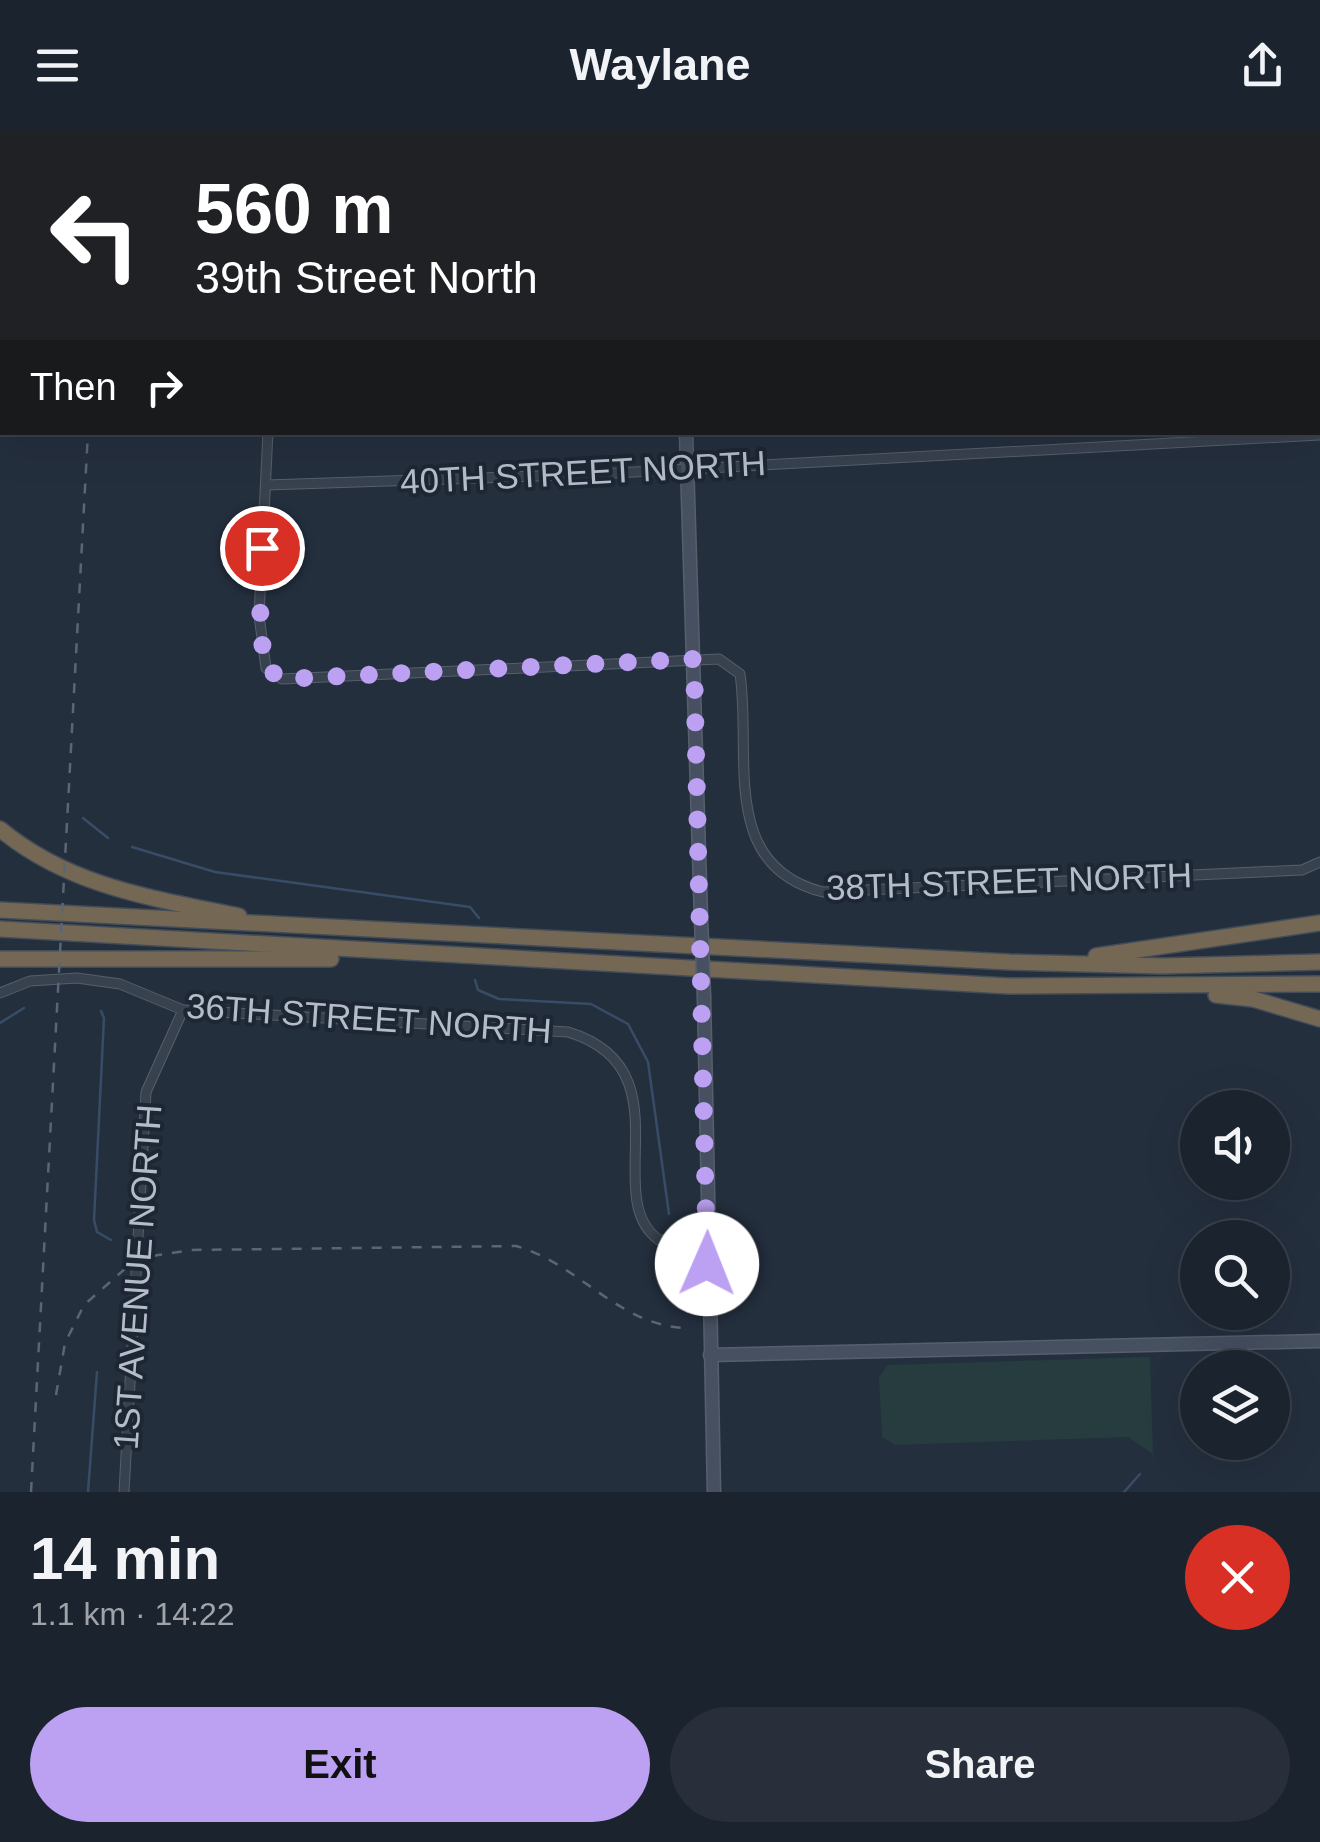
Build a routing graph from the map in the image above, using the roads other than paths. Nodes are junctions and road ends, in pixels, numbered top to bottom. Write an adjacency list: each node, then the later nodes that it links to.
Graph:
1 (268, 435): 5 (street)
2 (686, 435): 4 (street)
3 (1320, 435): 4 (street, 40TH STREET NORTH)
4 (686, 467): 5 (street, 40TH STREET NORTH); 6 (street)
5 (266, 486): 6 (street)
6 (694, 659): 8 (street, 38TH STREET NORTH); 22 (street, bridge)
7 (0, 829): 11 (highway)
8 (1320, 862)
9 (0, 910): 11 (highway)
10 (1320, 923): 15 (highway)
11 (292, 926): 15 (highway)
12 (0, 929): 14 (highway)
13 (0, 958): 14 (highway)
14 (504, 958): 18 (highway)
15 (1009, 962): 16 (highway)
16 (1320, 962)
17 (1320, 984): 18 (highway)
18 (1122, 989): 21 (highway)
19 (0, 992): 20 (street, 36TH STREET NORTH)
20 (183, 1010): 22 (street, 36TH STREET NORTH); 25 (street, 1ST AVENUE NORTH)
21 (1320, 1018)
22 (708, 1240): 24 (street)
23 (1320, 1340): 24 (street)
24 (710, 1355): 26 (street)
25 (124, 1492)
26 (714, 1492)

